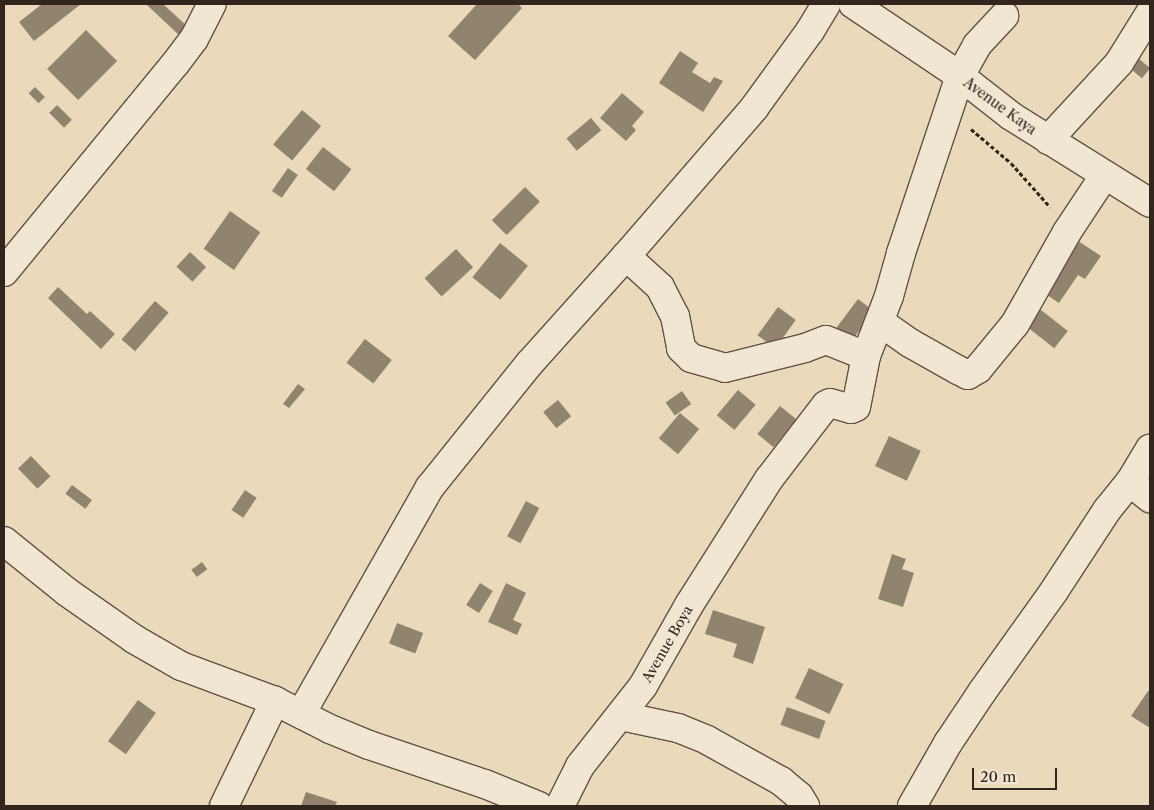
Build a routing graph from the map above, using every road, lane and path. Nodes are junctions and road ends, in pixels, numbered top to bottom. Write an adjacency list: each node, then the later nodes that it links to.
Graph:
1 (212, 4): 15 (street)
2 (826, 4): 7 (street)
3 (855, 5): 4 (street, Avenue Kaya); 7 (street)
4 (886, 14): 8 (street, Avenue Kaya)
5 (1150, 14): 10 (street)
6 (1004, 16): 8 (street)
7 (810, 31): 14 (street)
8 (960, 76): 9 (street); 10 (street, Avenue Kaya)
9 (950, 110): 13 (path); 16 (street)
10 (1048, 140): 11 (street, Avenue Kaya)
11 (1104, 176): 12 (street, Avenue Kaya); 13 (street)
12 (1150, 204)
13 (1067, 232): 16 (street)
14 (626, 256): 17 (street); 22 (street)
15 (4, 272)
16 (880, 322): 17 (street)
17 (866, 356): 23 (street, Avenue Boya)
18 (1150, 450): 19 (street)
19 (1140, 490): 28 (street)
20 (8, 553): 21 (street)
21 (275, 701): 22 (street); 24 (street)
22 (301, 714): 25 (street)
23 (621, 716): 26 (street, Avenue Boya); 27 (street)
24 (224, 806)
25 (539, 806)
26 (560, 806)
27 (805, 806)
28 (912, 806)

